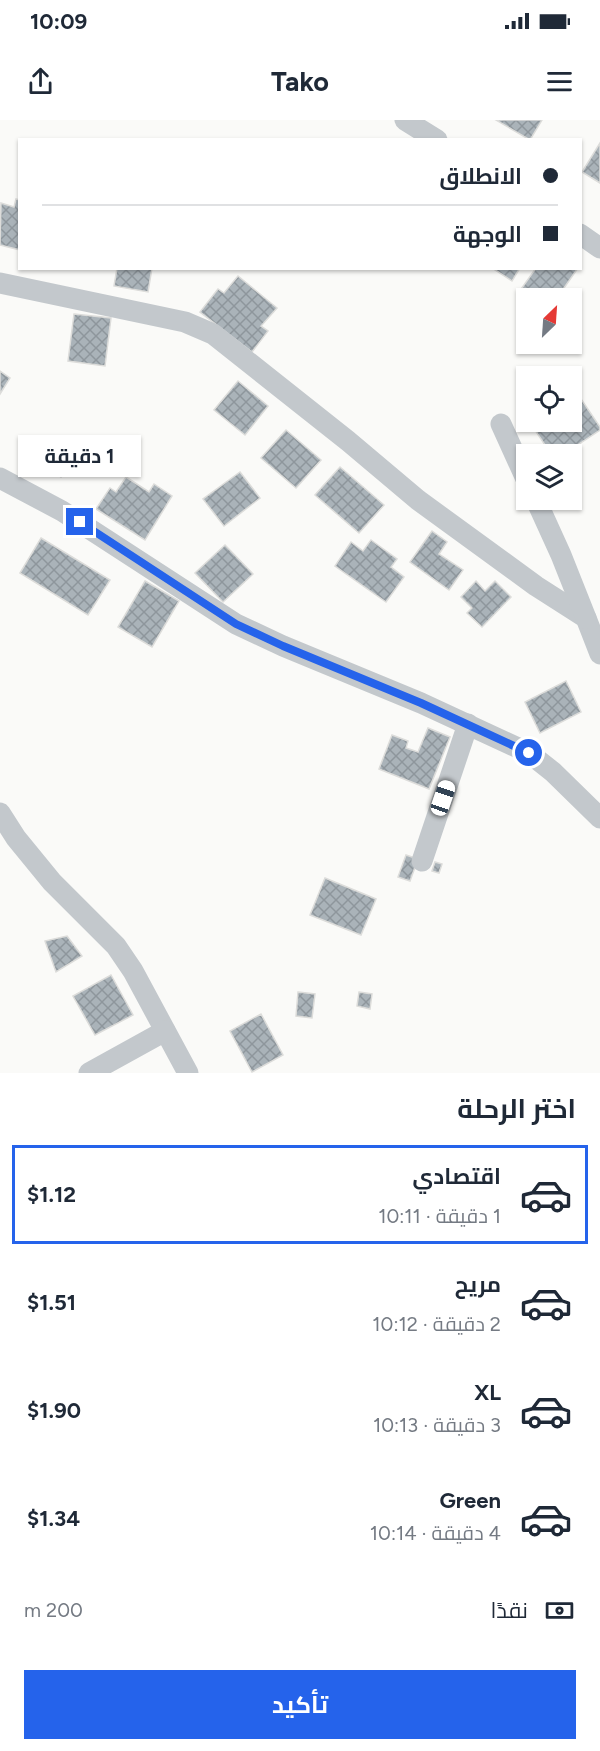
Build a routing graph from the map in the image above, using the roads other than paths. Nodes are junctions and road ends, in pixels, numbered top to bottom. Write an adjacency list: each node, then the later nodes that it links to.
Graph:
1 (405, 120): 2 (street)
2 (434, 138)
3 (582, 235): 4 (street)
4 (600, 248)
5 (0, 283): 10 (street)
6 (501, 424): 7 (street)
7 (516, 457)
8 (1, 479): 12 (street)
9 (541, 510): 10 (street)
10 (586, 618): 11 (street)
11 (600, 654)
12 (468, 724): 14 (street); 15 (street)
13 (0, 813): 16 (street)
14 (600, 818)
15 (422, 861)
16 (165, 1031): 17 (street); 18 (street)
17 (89, 1073)
18 (188, 1073)

